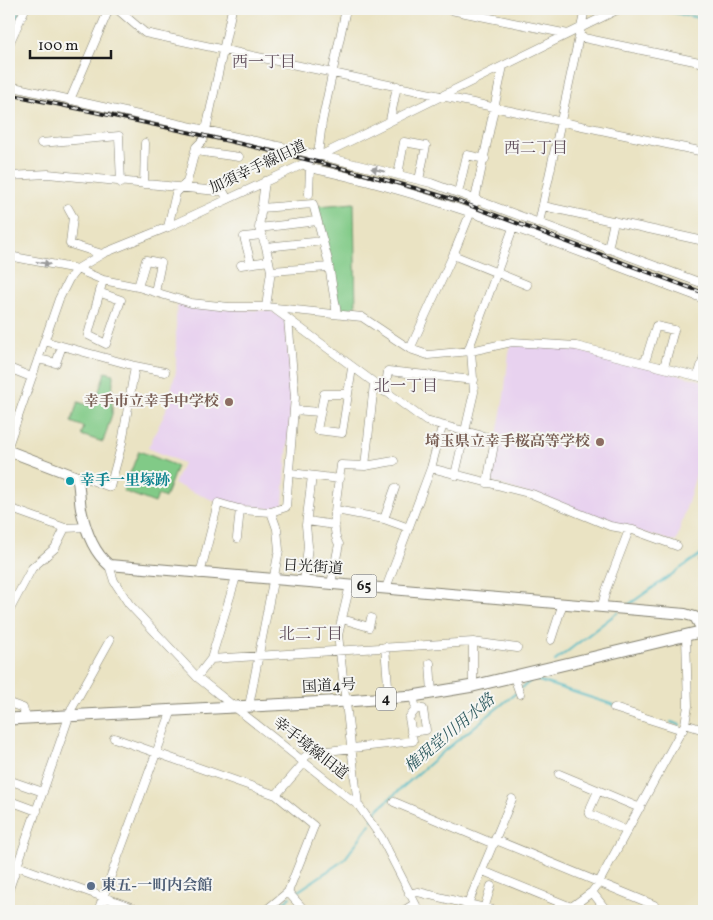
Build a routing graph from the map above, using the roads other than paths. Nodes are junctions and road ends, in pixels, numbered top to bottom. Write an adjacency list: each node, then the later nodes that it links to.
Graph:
1 (25, 9): 12 (street)
2 (109, 9): 20 (street)
3 (117, 9): 13 (street)
4 (232, 9): 13 (street)
5 (346, 9): 16 (street)
6 (446, 9): 10 (street)
7 (586, 9): 9 (street)
8 (618, 9): 9 (street, 加須幸手線旧道)
9 (582, 26): 10 (street, 加須幸手線旧道); 11 (street)
10 (568, 34): 15 (street, 加須幸手線旧道)
11 (579, 38): 14 (street); 23 (street)
12 (9, 44)
13 (224, 50): 16 (street); 24 (street)
14 (704, 64)
15 (502, 66): 19 (street, 加須幸手線旧道); 21 (street)
16 (333, 72): 18 (street); 30 (street)
17 (9, 86): 20 (street)
18 (397, 86): 19 (street); 22 (street)
19 (442, 96): 21 (street); 22 (street, 加須幸手線旧道)
20 (70, 100): 24 (street)
21 (494, 107): 23 (street); 32 (street)
22 (390, 120): 30 (street, 加須幸手線旧道)
23 (561, 122): 29 (street); 45 (street)
24 (206, 130): 30 (street)
25 (203, 140): 28 (street)
26 (41, 143): 38 (street)
27 (145, 143): 39 (street)
28 (196, 151): 31 (street); 40 (street)
29 (704, 152)
30 (318, 155): 33 (street, 加須幸手線旧道); 34 (street, one-way to 30)
31 (239, 157)
32 (484, 159): 41 (street); 44 (street)
33 (306, 166): 37 (street, 加須幸手線旧道); 42 (street); 48 (street)
34 (398, 175): 36 (street); 36 (street)
35 (9, 176): 38 (street)
36 (419, 180): 41 (street)
37 (265, 181): 43 (street, 加須幸手線旧道); 47 (street)
38 (121, 183): 39 (street)
39 (144, 184): 40 (street)
40 (179, 188): 43 (street); 52 (street)
41 (458, 193): 44 (street)
42 (309, 194)
43 (227, 198): 52 (street, 加須幸手線旧道)
44 (475, 198): 48 (street); 51 (street)
45 (543, 206): 50 (street); 51 (street)
46 (68, 208): 59 (street)
47 (261, 208): 49 (street); 54 (street)
48 (471, 211): 53 (street); 60 (street)
49 (317, 221): 54 (street); 56 (street)
50 (614, 221): 55 (street); 58 (street)
51 (539, 223): 58 (street)
52 (168, 227): 59 (street, 加須幸手線旧道)
53 (513, 228): 68 (street); 75 (street)
54 (260, 231): 57 (street); 63 (street)
55 (704, 240)
56 (323, 241): 57 (street); 65 (street)
57 (266, 247): 62 (street)
58 (608, 249): 70 (street)
59 (102, 254): 66 (street, 加須幸手線旧道)
60 (453, 255): 68 (street); 82 (street)
61 (9, 256): 66 (street, one-way to 66)
62 (269, 261): 63 (street); 67 (street)
63 (251, 264): 64 (street)
64 (242, 265)
65 (329, 268): 67 (street); 77 (street)
66 (77, 269): 69 (street); 80 (street, 加須幸手線旧道)
67 (271, 271): 76 (street)
68 (496, 272): 71 (street); 83 (street)
69 (103, 280): 72 (street); 74 (street)
70 (704, 284)
71 (527, 285)
72 (138, 287): 73 (street); 73 (street)
73 (155, 292): 76 (street)
74 (101, 293): 79 (street); 79 (street)
75 (704, 299)
76 (270, 308): 77 (street); 78 (street)
77 (337, 314): 82 (street)
78 (288, 319): 91 (street); 99 (street)
79 (95, 338): 84 (street)
80 (44, 341): 81 (street); 86 (street, 加須幸手線旧道)
81 (62, 346): 84 (street); 86 (street)
82 (410, 349): 83 (street)
83 (469, 351): 87 (street); 95 (street)
84 (88, 353): 88 (street)
85 (704, 356): 94 (street)
86 (38, 359): 93 (street, 加須幸手線旧道)
87 (645, 362): 89 (street); 89 (street)
88 (135, 366): 92 (street); 111 (street)
89 (664, 367): 94 (street)
90 (9, 368): 93 (street)
91 (352, 368): 96 (street); 98 (street)
92 (165, 372)
93 (31, 377): 103 (street, 加須幸手線旧道)
94 (701, 377)
95 (474, 380): 97 (street); 102 (street)
96 (374, 384): 97 (street); 106 (street)
97 (385, 392): 101 (street)
98 (348, 394): 100 (street); 100 (street)
99 (294, 410): 100 (street); 108 (street)
100 (320, 412)
101 (442, 427): 102 (street); 107 (street)
102 (465, 432): 109 (street); 113 (street)
103 (9, 443)
104 (9, 450): 111 (main road)
105 (394, 461): 106 (street)
106 (365, 466): 112 (street)
107 (431, 468): 109 (street); 124 (street)
108 (290, 473): 110 (street); 118 (street)
109 (455, 475): 113 (street)
110 (312, 476): 112 (street); 120 (street)
111 (77, 477): 122 (main road)
112 (340, 478): 117 (street)
113 (487, 483): 125 (street)
114 (395, 488): 119 (street)
115 (9, 508): 123 (street)
116 (240, 510): 118 (street); 126 (street); 129 (street)
117 (336, 510): 119 (street); 121 (street)
118 (271, 512): 131 (street)
119 (384, 519): 124 (street)
120 (307, 521): 121 (street); 132 (street)
121 (335, 525): 133 (street)
122 (87, 527): 123 (street); 128 (main road)
123 (65, 528): 137 (street)
124 (409, 528): 135 (street)
125 (629, 530): 127 (street); 138 (street)
126 (237, 538)
127 (677, 546)
128 (109, 565): 129 (main road, 日光街道 / 65); 153 (street, 幸手境線旧道)
129 (200, 574): 130 (main road, 日光街道 / 65)
130 (236, 577): 131 (main road, 日光街道 / 65); 150 (street)
131 (274, 580): 132 (main road, 日光街道 / 65); 149 (street)
132 (304, 582): 133 (main road, 日光街道 / 65)
133 (331, 584): 134 (main road, 日光街道 / 65)
134 (350, 585): 135 (main road, 日光街道 / 65); 140 (street)
135 (386, 588): 136 (main road, 日光街道 / 65)
136 (563, 603): 138 (main road, 日光街道 / 65); 144 (street)
137 (10, 606)
138 (602, 606): 141 (main road, 日光街道 / 65)
139 (371, 618): 140 (street)
140 (342, 619): 148 (street)
141 (704, 631): 142 (highway, 国道4号 / 4)
142 (686, 636): 152 (highway, 国道4号 / 4); 169 (street)
143 (110, 640): 166 (street)
144 (551, 640)
145 (473, 642): 146 (street); 147 (street); 154 (street)
146 (385, 647): 148 (street); 158 (street)
147 (517, 648)
148 (340, 650): 149 (street); 159 (street)
149 (258, 657): 150 (street); 162 (street)
150 (211, 659): 153 (street)
151 (430, 663): 155 (street)
152 (514, 677): 154 (highway, 国道4号 / 4); 156 (street)
153 (197, 678): 161 (street, 幸手境線旧道)
154 (473, 686): 155 (highway, 国道4号 / 4)
155 (432, 693): 157 (highway, 国道4号 / 4)
156 (520, 694)
157 (413, 696): 158 (highway, 国道4号 / 4); 165 (street)
158 (389, 698): 159 (highway, 国道4号 / 4)
159 (347, 701): 162 (highway, 国道4号 / 4); 173 (street)
160 (9, 703): 168 (street)
161 (233, 706): 162 (highway, 国道4号 / 4); 164 (highway, 国道4号 / 4); 175 (street, 幸手境線旧道)
162 (249, 706)
163 (614, 708): 169 (street)
164 (172, 710): 166 (highway, 国道4号 / 4); 174 (street)
165 (416, 710): 171 (street); 171 (street)
166 (70, 715): 168 (highway, 国道4号 / 4); 179 (street)
167 (9, 718): 168 (highway, 国道4号 / 4)
168 (26, 718)
169 (684, 727): 170 (street); 185 (street)
170 (704, 730)
171 (411, 732): 173 (street)
172 (114, 738): 174 (street)
173 (352, 748): 175 (street); 184 (street)
174 (155, 753): 180 (street); 197 (street)
175 (303, 761): 180 (street); 184 (street, 幸手境線旧道)
176 (560, 774): 178 (street)
177 (9, 782): 179 (street)
178 (598, 791): 185 (street); 187 (street)
179 (43, 792): 186 (street)
180 (276, 796): 194 (street)
181 (512, 799): 188 (street)
182 (10, 801): 186 (street)
183 (394, 802): 188 (street)
184 (358, 806): 196 (street, 幸手境線旧道)
185 (640, 808): 187 (street)
186 (37, 811): 189 (street)
187 (628, 831): 191 (street)
188 (495, 842): 190 (street); 191 (street)
189 (13, 865): 193 (street); 197 (street)
190 (482, 871): 200 (street); 202 (street)
191 (598, 884): 195 (street); 199 (street)
192 (490, 886): 201 (street)
193 (9, 888)
194 (288, 892): 205 (street); 206 (street)
195 (592, 892): 202 (street); 210 (street)
196 (409, 894): 198 (street); 200 (street)
197 (102, 897): 203 (street); 204 (street)
198 (414, 904): 207 (street); 208 (street)
199 (654, 905)
200 (467, 906): 201 (street)
201 (484, 909): 209 (street)
202 (569, 909)
203 (98, 911)
204 (142, 911)
205 (265, 911)
206 (305, 911)
207 (403, 911)
208 (419, 911)
209 (497, 911)
210 (607, 911)

